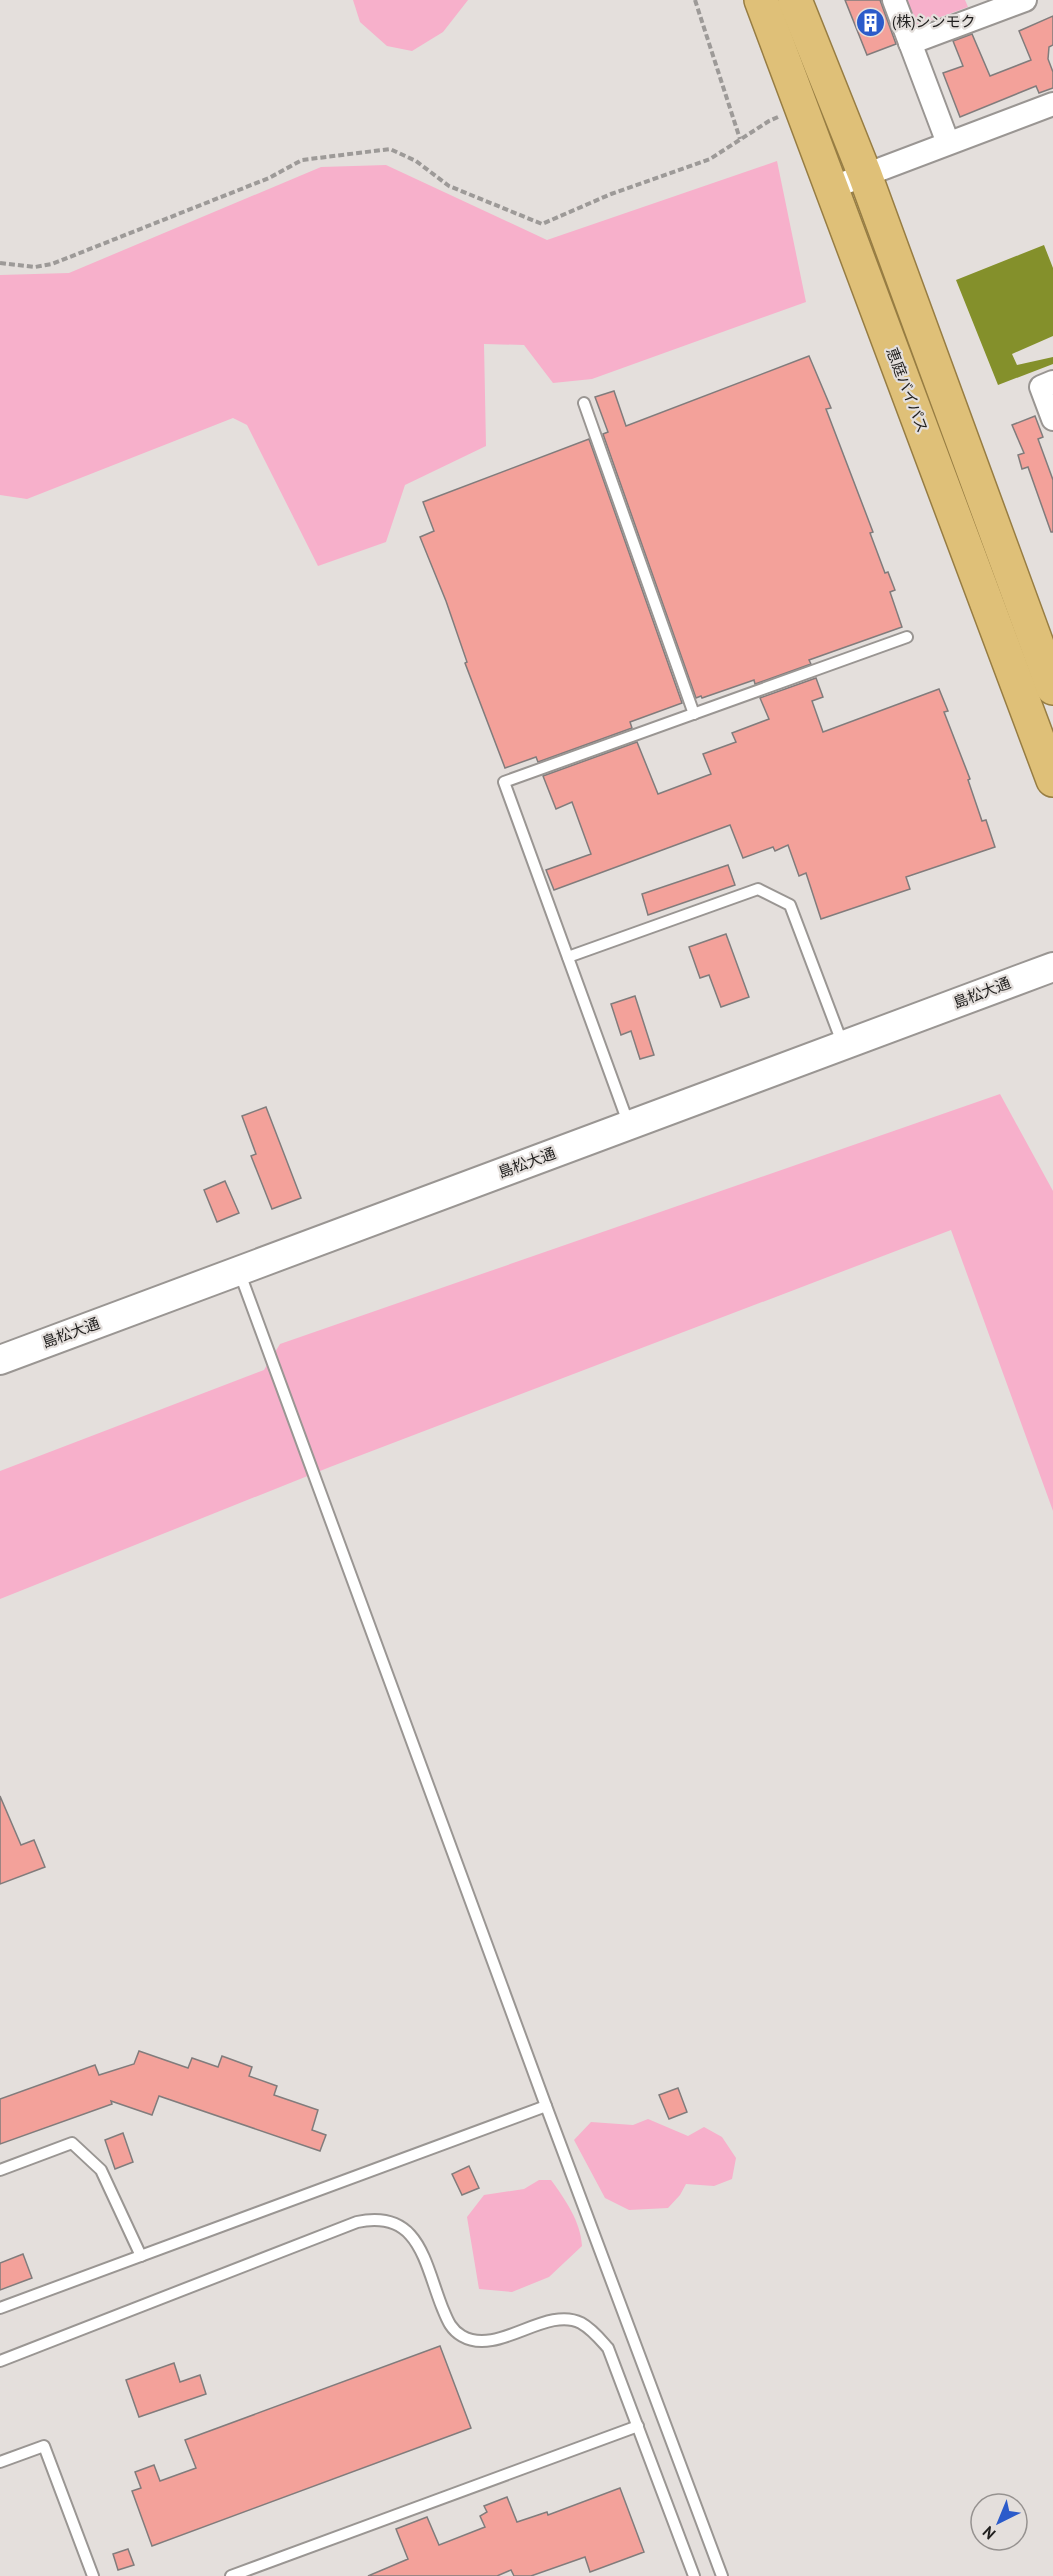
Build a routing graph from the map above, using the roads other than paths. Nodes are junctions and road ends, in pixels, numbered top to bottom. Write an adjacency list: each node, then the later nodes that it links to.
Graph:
1 (761, 0): 10 (highway, 恵庭バイパス)
2 (795, 0): 9 (highway)
3 (894, 0): 6 (street)
4 (1024, 0): 5 (street)
5 (972, 9): 6 (street)
6 (910, 44): 8 (street)
7 (1053, 104): 8 (street)
8 (948, 143): 9 (street)
9 (865, 175): 10 (street); 15 (highway)
10 (831, 188): 17 (highway, 恵庭バイパス)
11 (1053, 382): 13 (street)
12 (584, 403): 16 (lane)
13 (1053, 419)
14 (907, 637): 16 (lane)
15 (1053, 688)
16 (694, 714): 18 (lane)
17 (1053, 780)
18 (568, 957): 20 (lane); 21 (lane)
19 (1053, 967): 20 (street, 島松大通)
20 (843, 1045): 21 (street, 島松大通)
21 (629, 1125): 22 (street, 島松大通)
22 (239, 1271): 23 (street, 島松大通); 24 (lane)
23 (0, 1360)
24 (546, 2106): 26 (lane); 34 (lane)
25 (0, 2170): 26 (lane)
26 (141, 2256): 27 (lane)
27 (0, 2307)
28 (0, 2361): 29 (lane)
29 (638, 2426): 32 (lane); 33 (lane)
30 (0, 2462): 31 (lane)
31 (93, 2576)
32 (231, 2576)
33 (694, 2576)
34 (722, 2576)

